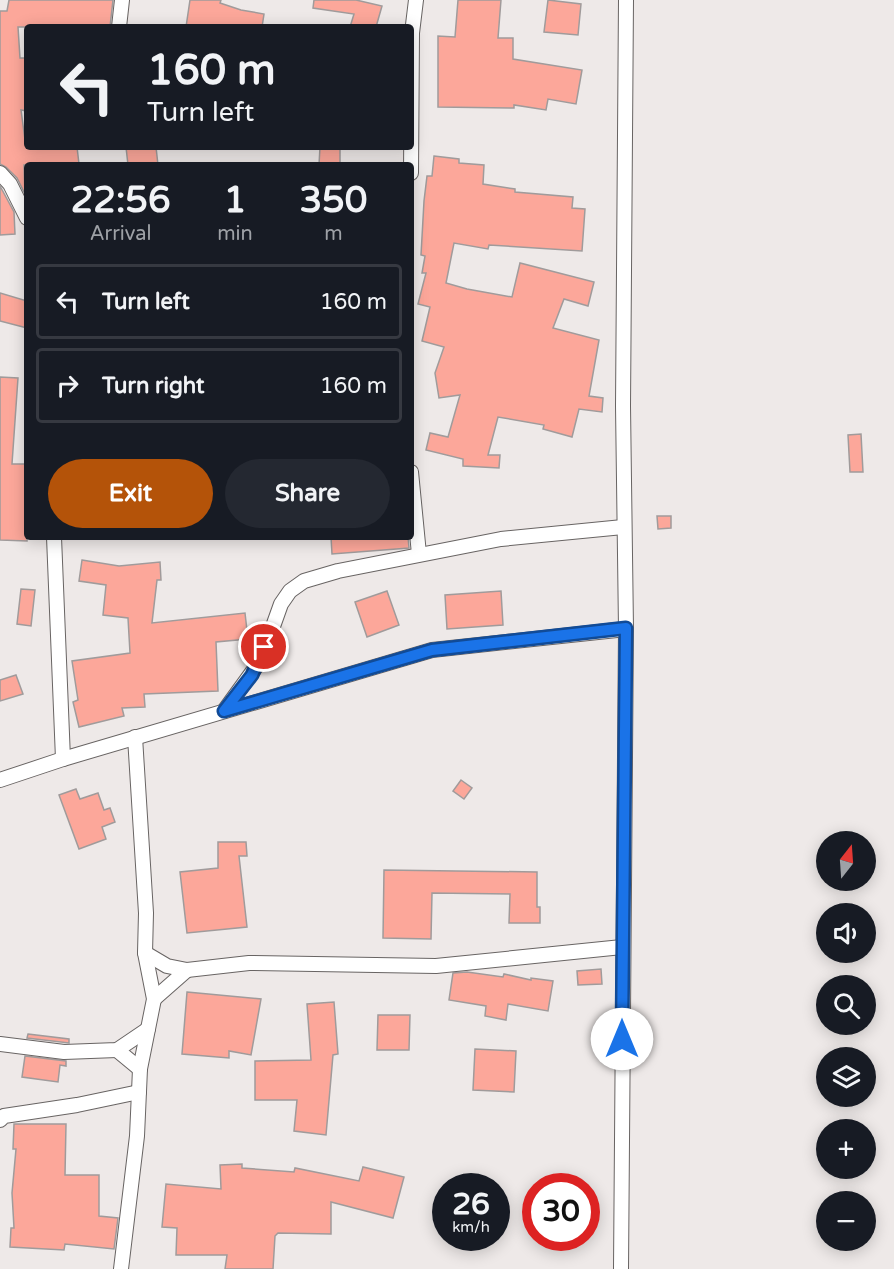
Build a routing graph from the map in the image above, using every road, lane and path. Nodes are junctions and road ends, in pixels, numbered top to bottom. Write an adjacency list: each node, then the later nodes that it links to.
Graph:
1 (122, 0): 4 (street)
2 (416, 0): 5 (street)
3 (626, 0): 9 (street)
4 (119, 24)
5 (413, 24)
6 (0, 173): 7 (street)
7 (24, 212)
8 (414, 503): 11 (street)
9 (623, 527): 11 (street); 12 (street)
10 (54, 540): 15 (street)
11 (419, 554): 13 (street)
12 (626, 628): 13 (street); 17 (street)
13 (224, 711): 14 (street)
14 (135, 737): 15 (street); 18 (street)
15 (63, 759): 16 (street)
16 (0, 780)
17 (622, 947): 19 (street); 28 (street)
18 (145, 953): 19 (street); 20 (street)
19 (187, 970): 20 (street)
20 (154, 999): 21 (street)
21 (148, 1029): 23 (street); 24 (street)
22 (0, 1044): 23 (street)
23 (117, 1050): 24 (street)
24 (140, 1070): 25 (street)
25 (139, 1092): 26 (street); 27 (street)
26 (0, 1119)
27 (121, 1269)
28 (621, 1269)

